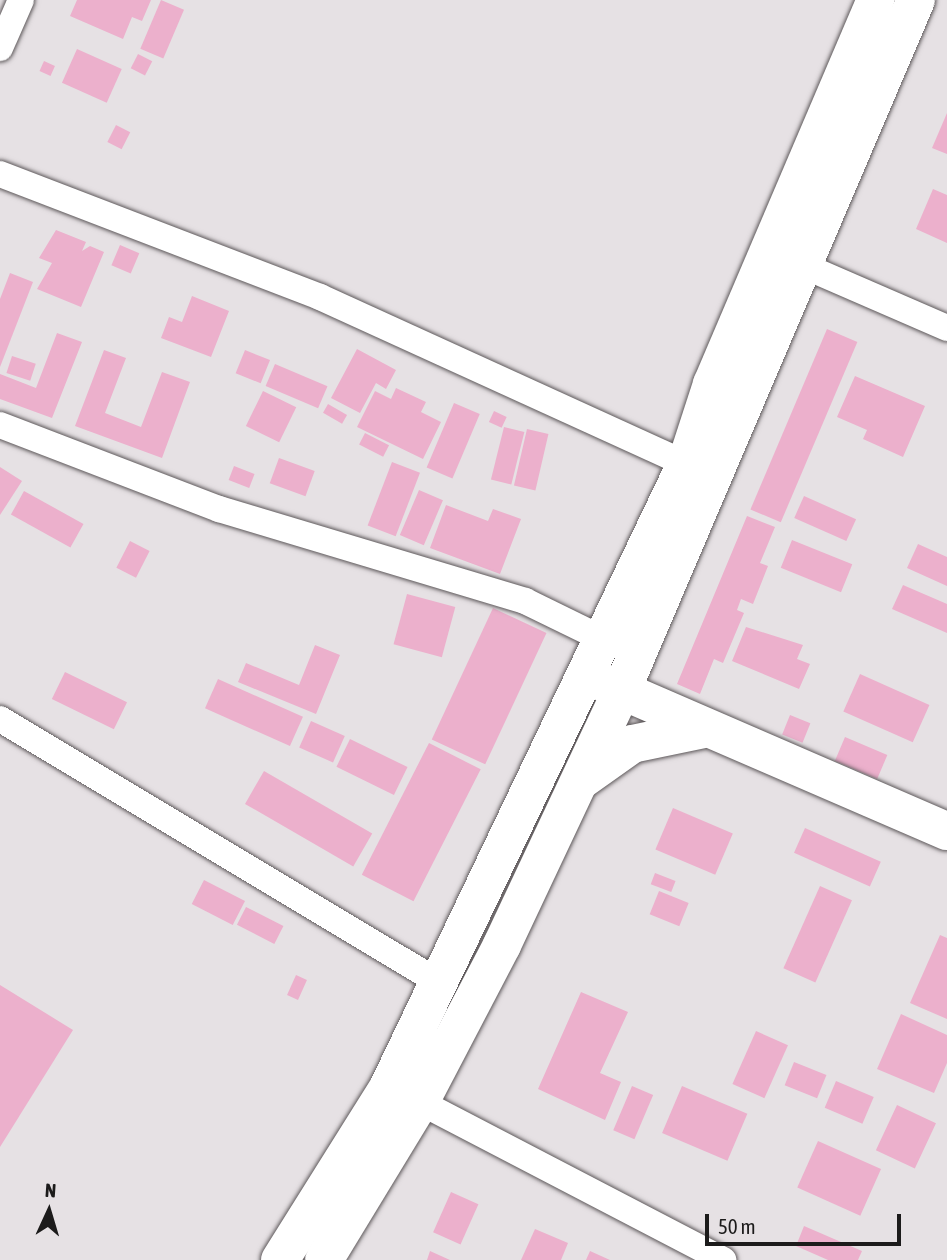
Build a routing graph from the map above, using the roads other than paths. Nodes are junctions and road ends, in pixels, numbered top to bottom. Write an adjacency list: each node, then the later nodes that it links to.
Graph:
1 (21, 0): 4 (street)
2 (876, 0): 9 (main road)
3 (916, 0): 6 (main road)
4 (0, 48)
5 (0, 174): 9 (street)
6 (802, 265): 7 (street); 12 (main road)
7 (947, 327)
8 (0, 425): 10 (street)
9 (686, 464): 10 (main road)
10 (603, 639): 11 (main road)
11 (586, 675): 12 (main road); 17 (main road)
12 (621, 692): 14 (main road); 15 (main road)
13 (0, 719): 17 (street)
14 (705, 729): 15 (main road); 16 (main road)
15 (576, 784): 18 (main road)
16 (947, 831)
17 (440, 983): 19 (main road)
18 (420, 1102): 20 (main road); 21 (street)
19 (280, 1260)
20 (324, 1260)
21 (723, 1260)

